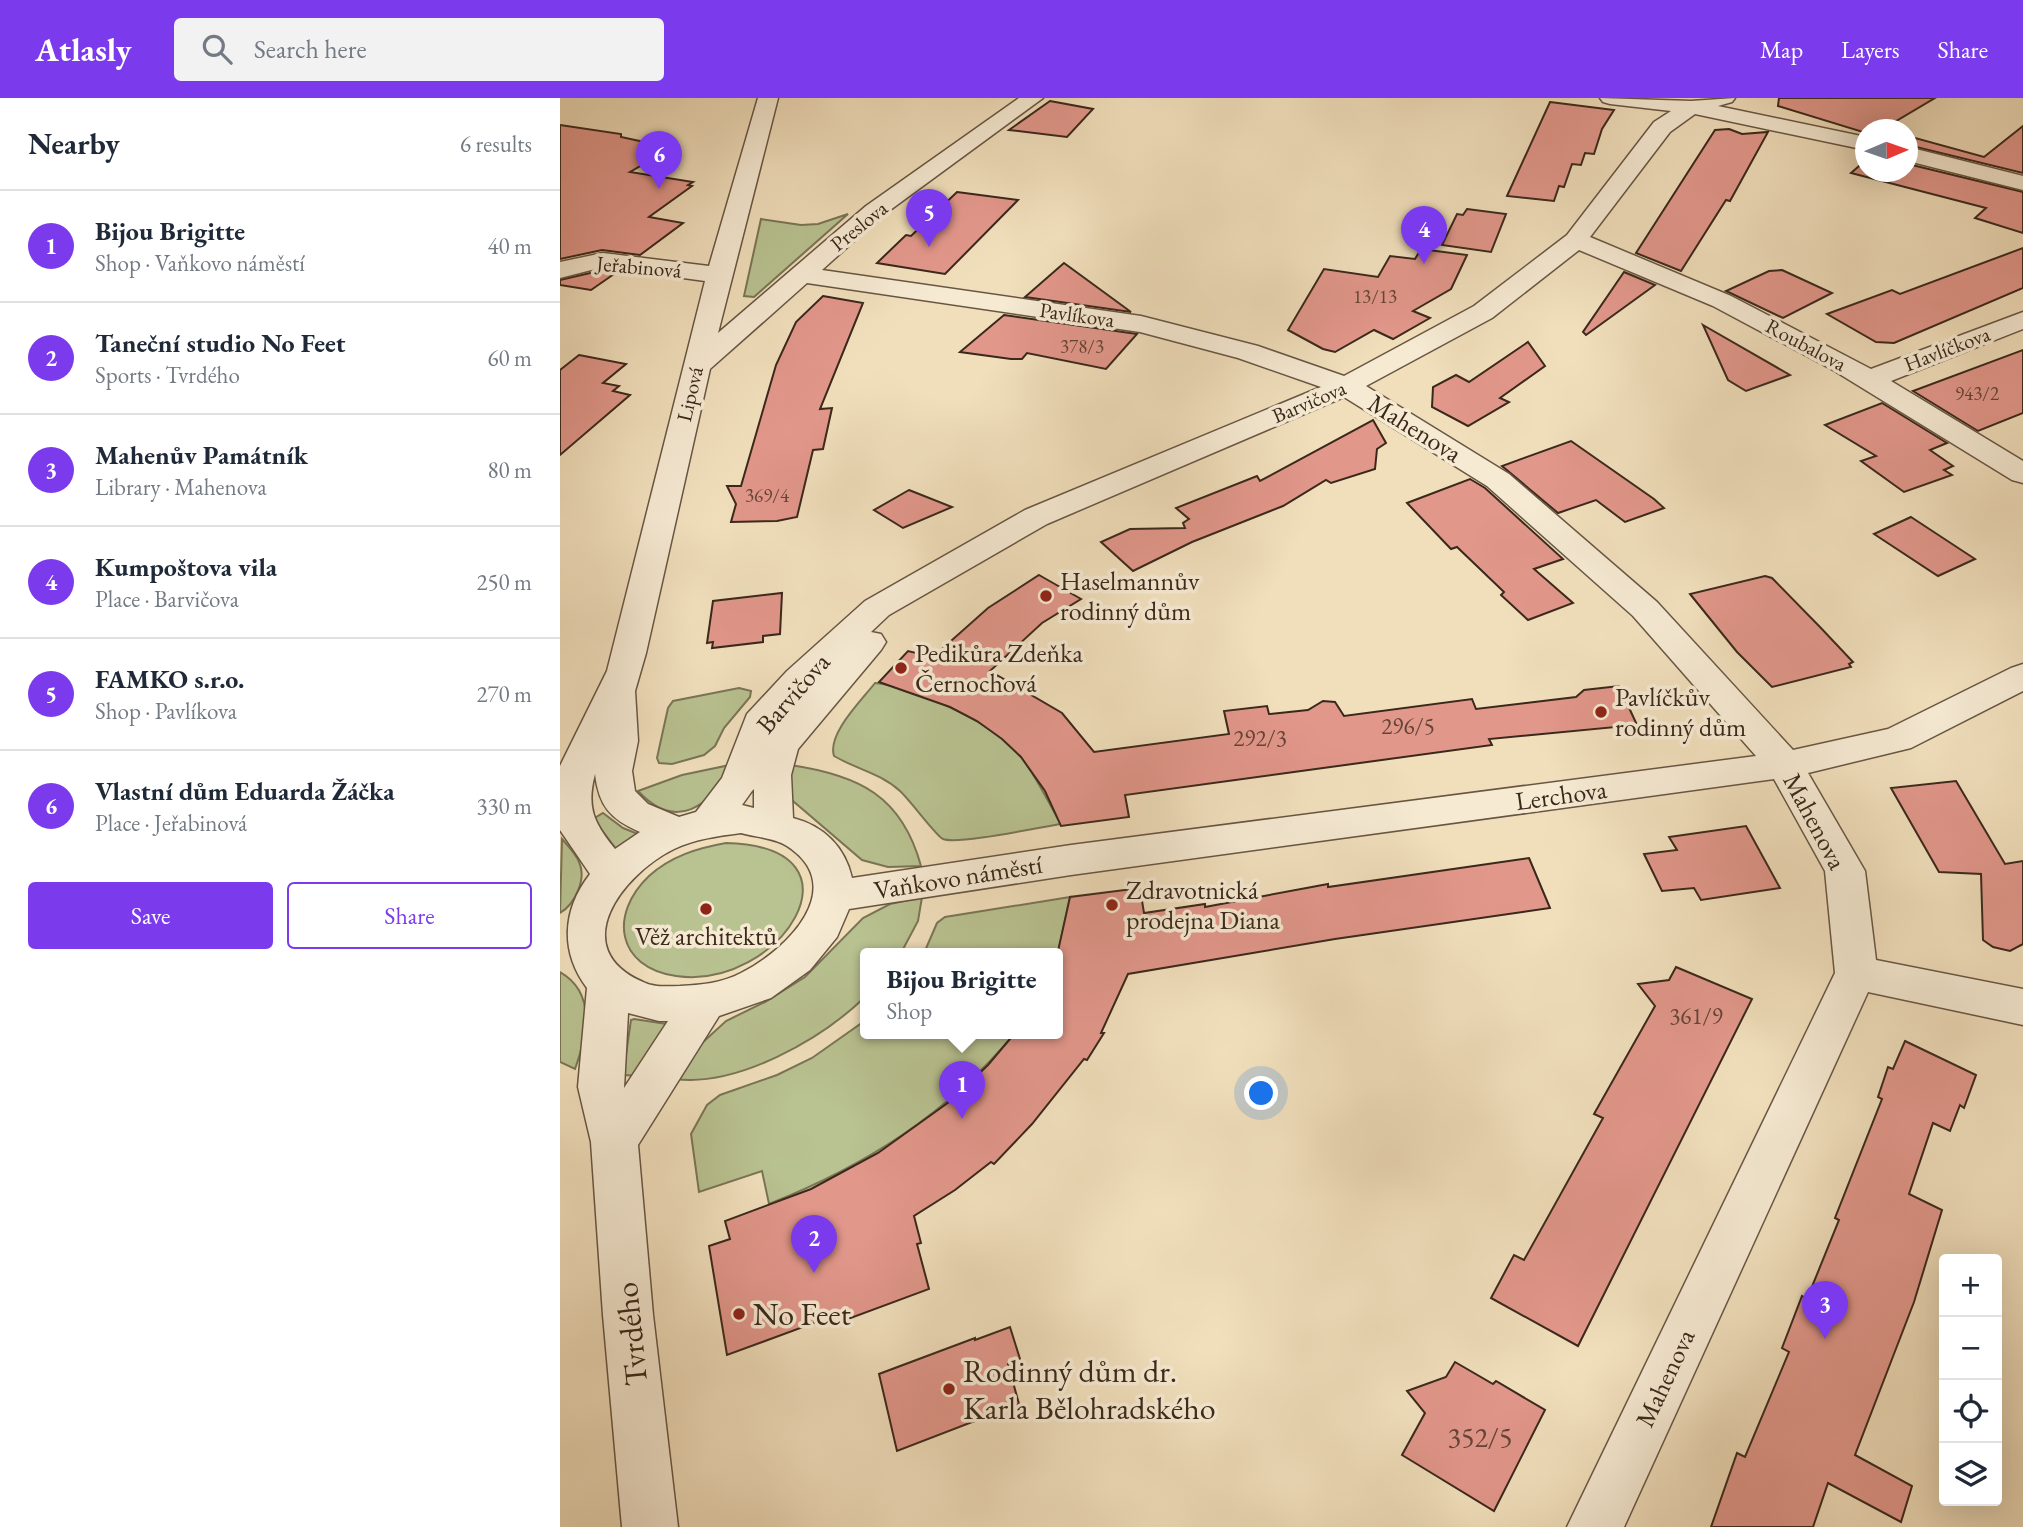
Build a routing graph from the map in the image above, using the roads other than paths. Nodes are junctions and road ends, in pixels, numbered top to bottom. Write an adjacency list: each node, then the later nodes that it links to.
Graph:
1 (768, 98): 12 (street, Lipová)
2 (1032, 98): 11 (street, Preslova)
3 (1610, 98): 5 (street)
4 (1725, 98): 5 (street, Barvičova)
5 (1691, 107): 6 (street); 9 (street, Barvičova)
6 (1855, 142)
7 (1918, 157): 8 (street)
8 (2023, 183)
9 (1576, 240): 15 (street, Roubalova); 16 (street, Barvičova)
10 (560, 270): 12 (street, Jeřabinová)
11 (801, 274): 14 (street, Preslova); 16 (street, Pavlíkova)
12 (719, 275): 14 (street, Lipová)
13 (2023, 320): 15 (street, Havlíčkova)
14 (696, 367): 20 (street, Lipová)
15 (1871, 379): 17 (street, Roubalova)
16 (1346, 386): 18 (street, Barvičova); 21 (street, Mahenova)
17 (2023, 474)
18 (911, 592): 22 (street, Barvičova); 23 (street, Barvičova)
19 (2023, 676): 21 (street, Lerchova)
20 (617, 691): 23 (street, Lipová); 25 (street, Lipová)
21 (1785, 765): 24 (street, Lerchova); 28 (street, Mahenova)
22 (774, 823): 23 (street, Vaňkovo náměstí); 26 (street, Vaňkovo náměstí)
23 (692, 827): 25 (street, Vaňkovo náměstí)
24 (1083, 859): 26 (street, Vaňkovo náměstí)
25 (613, 875): 27 (street, Vaňkovo náměstí)
26 (834, 897): 30 (street, Vaňkovo náměstí)
27 (573, 937): 29 (street, Vaňkovo náměstí)
28 (1856, 973): 31 (street); 34 (street, Mahenova)
29 (609, 983): 30 (street, Vaňkovo náměstí); 32 (street, Tvrdého)
30 (704, 1003): 32 (street)
31 (2023, 1007)
32 (614, 1142): 33 (street, Tvrdého)
33 (650, 1527)
34 (1595, 1527)

